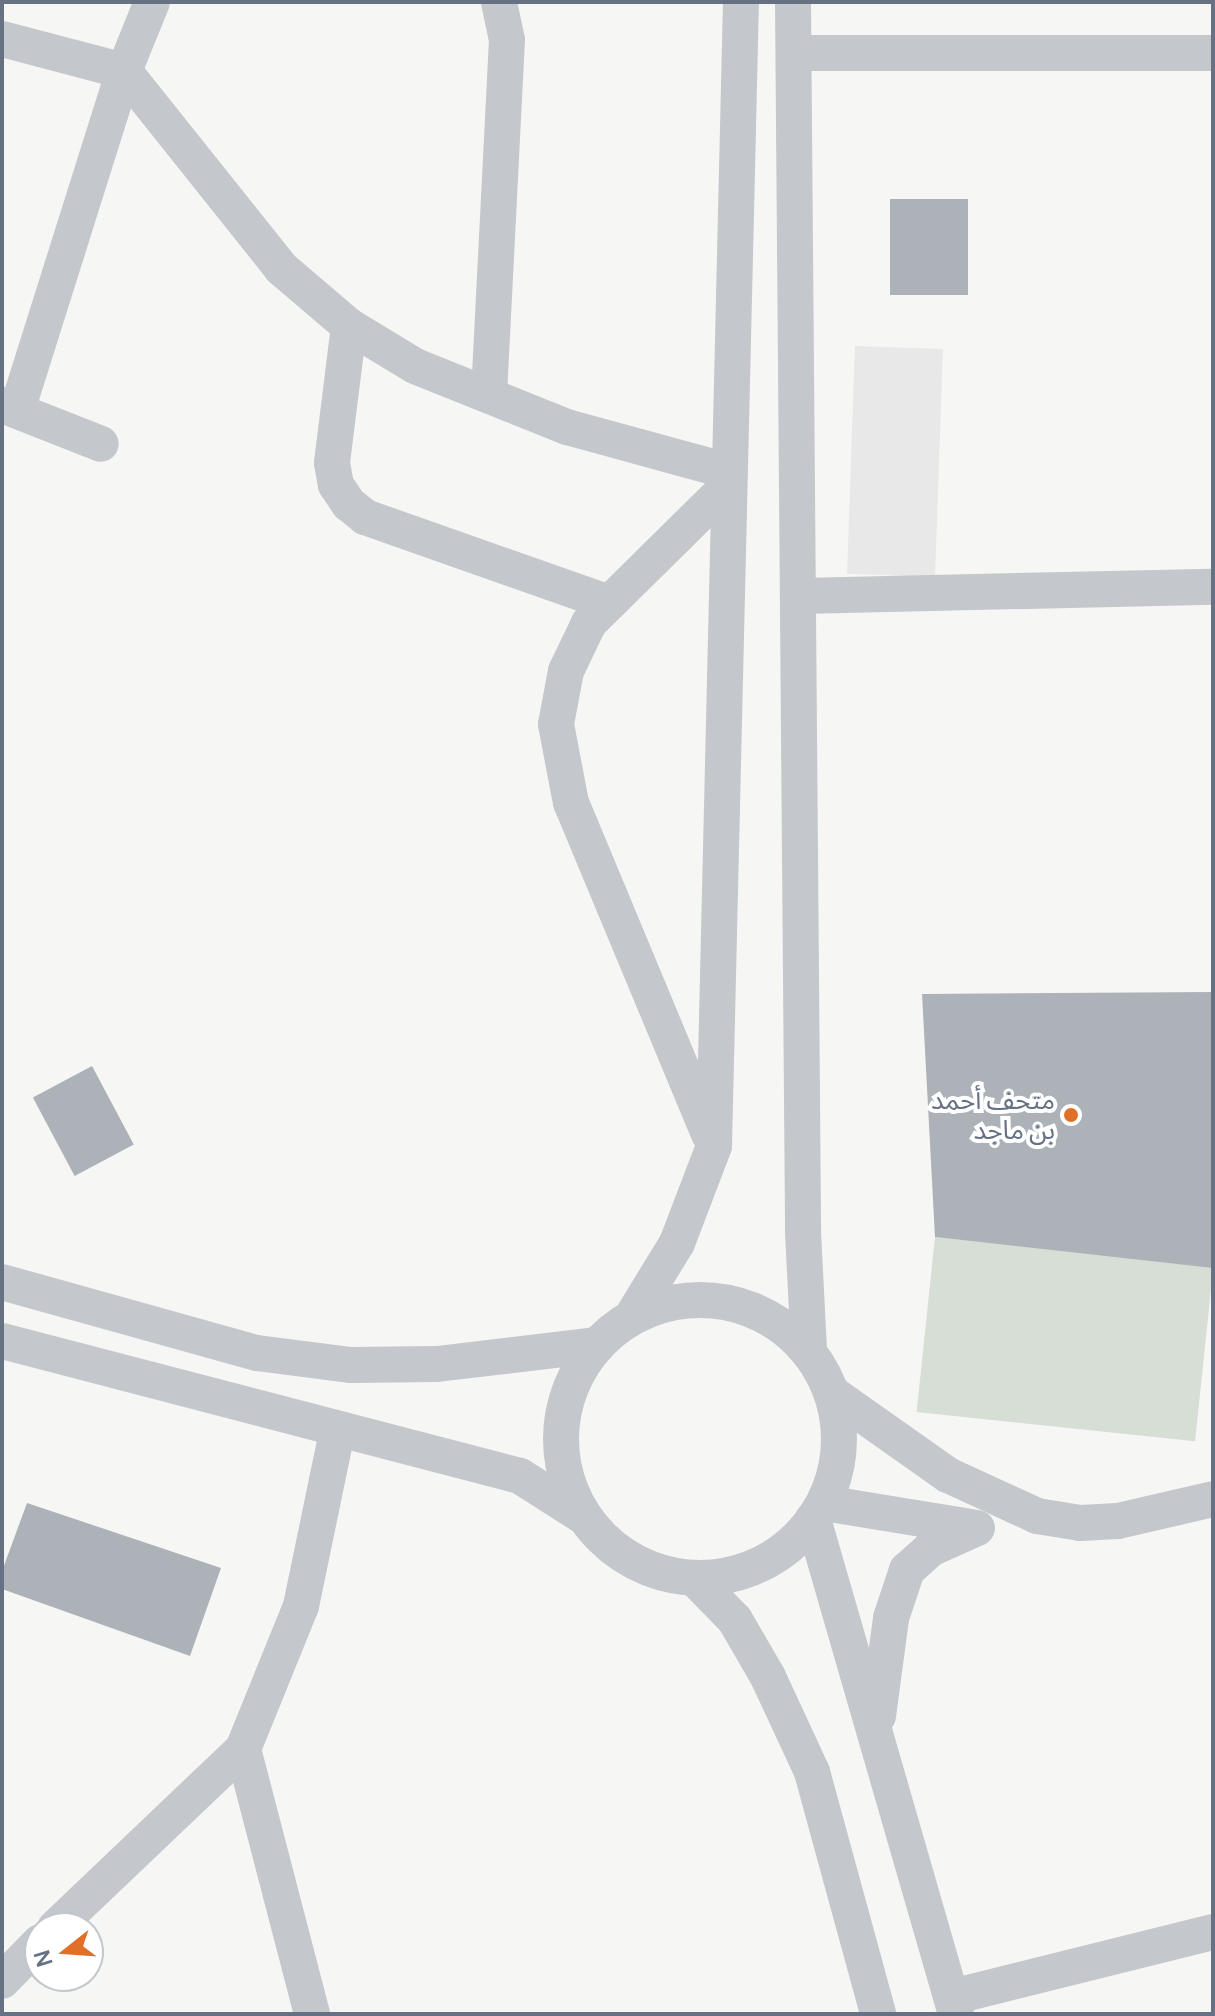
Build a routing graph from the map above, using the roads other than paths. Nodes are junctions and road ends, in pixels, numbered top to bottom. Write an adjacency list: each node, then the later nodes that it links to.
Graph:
1 (152, 2): 8 (street)
2 (499, 2): 10 (street)
3 (741, 2): 13 (street)
4 (793, 2): 6 (street)
5 (2, 39): 8 (street)
6 (794, 53): 7 (street); 15 (street)
7 (1213, 53)
8 (124, 71): 9 (street); 11 (street)
9 (349, 326): 10 (street); 16 (street)
10 (489, 395): 13 (street)
11 (10, 408): 12 (street)
12 (101, 444)
13 (728, 479): 16 (street); 17 (street)
14 (1213, 587): 15 (street)
15 (801, 596): 22 (street)
16 (607, 602): 17 (street)
17 (714, 1146): 19 (street)
18 (2, 1282): 21 (street)
19 (633, 1315): 21 (street); 22 (street)
20 (2, 1341): 24 (street)
21 (596, 1345): 28 (street)
22 (809, 1351): 23 (street)
23 (833, 1394): 26 (street); 27 (street)
24 (337, 1432): 28 (street); 32 (street)
25 (1213, 1499): 27 (street)
26 (819, 1511): 29 (street); 30 (street); 31 (street)
27 (1037, 1516): 29 (street)
28 (584, 1517): 30 (street)
29 (975, 1529): 31 (street)
30 (695, 1579): 39 (street)
31 (876, 1730): 37 (street)
32 (243, 1749): 33 (street); 38 (street)
33 (72, 1912)
34 (1213, 1932): 37 (street)
35 (24, 1958): 36 (street)
36 (2, 1981)
37 (954, 2006)
38 (312, 2014)
39 (878, 2014)

